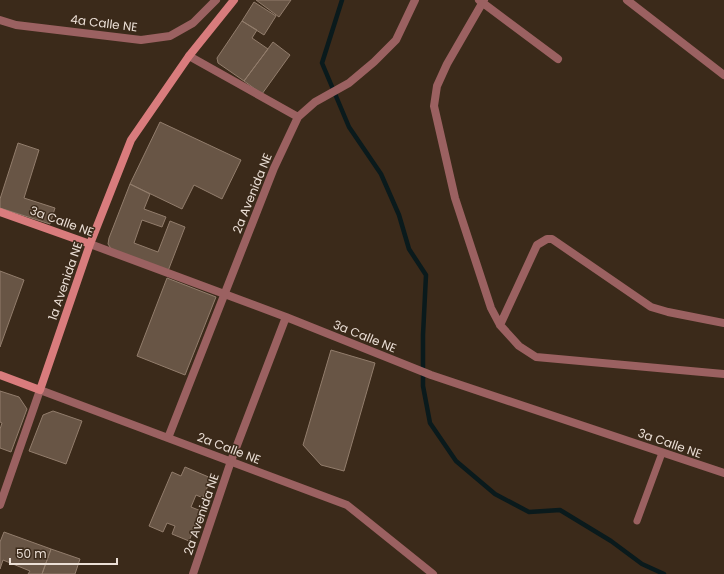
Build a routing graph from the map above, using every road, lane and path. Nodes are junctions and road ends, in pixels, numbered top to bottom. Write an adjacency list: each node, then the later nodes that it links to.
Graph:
1 (216, 0): 6 (street, 4a Calle NE)
2 (234, 0): 7 (main road, 1a Avenida NE)
3 (415, 0): 10 (street, 2a Avenida NE)
4 (626, 0): 9 (street)
5 (481, 1): 8 (street); 16 (street)
6 (0, 20)
7 (189, 56): 10 (street); 12 (main road, 1a Avenida NE)
8 (558, 59)
9 (724, 75)
10 (298, 117): 13 (street, 2a Avenida NE)
11 (0, 212): 12 (main road, 3a Calle NE)
12 (90, 244): 13 (street, 3a Calle NE); 19 (main road, 1a Avenida NE)
13 (224, 294): 14 (street, 3a Calle NE); 20 (street, 2a Avenida NE)
14 (286, 317): 21 (street, 3a Calle NE); 22 (street, 2a Avenida NE)
15 (724, 323): 16 (street)
16 (500, 325): 17 (street)
17 (724, 374)
18 (0, 375): 19 (main road, 2a Calle NE)
19 (40, 390): 20 (street, 2a Calle NE); 24 (street, 1a Avenida NE)
20 (168, 438): 22 (street, 2a Calle NE)
21 (662, 453): 23 (street, 3a Calle NE); 25 (lane)
22 (231, 461): 26 (street, 2a Avenida NE); 27 (street, 2a Calle NE)
23 (724, 474)
24 (0, 505)
25 (637, 521)
26 (193, 574)
27 (433, 574)

